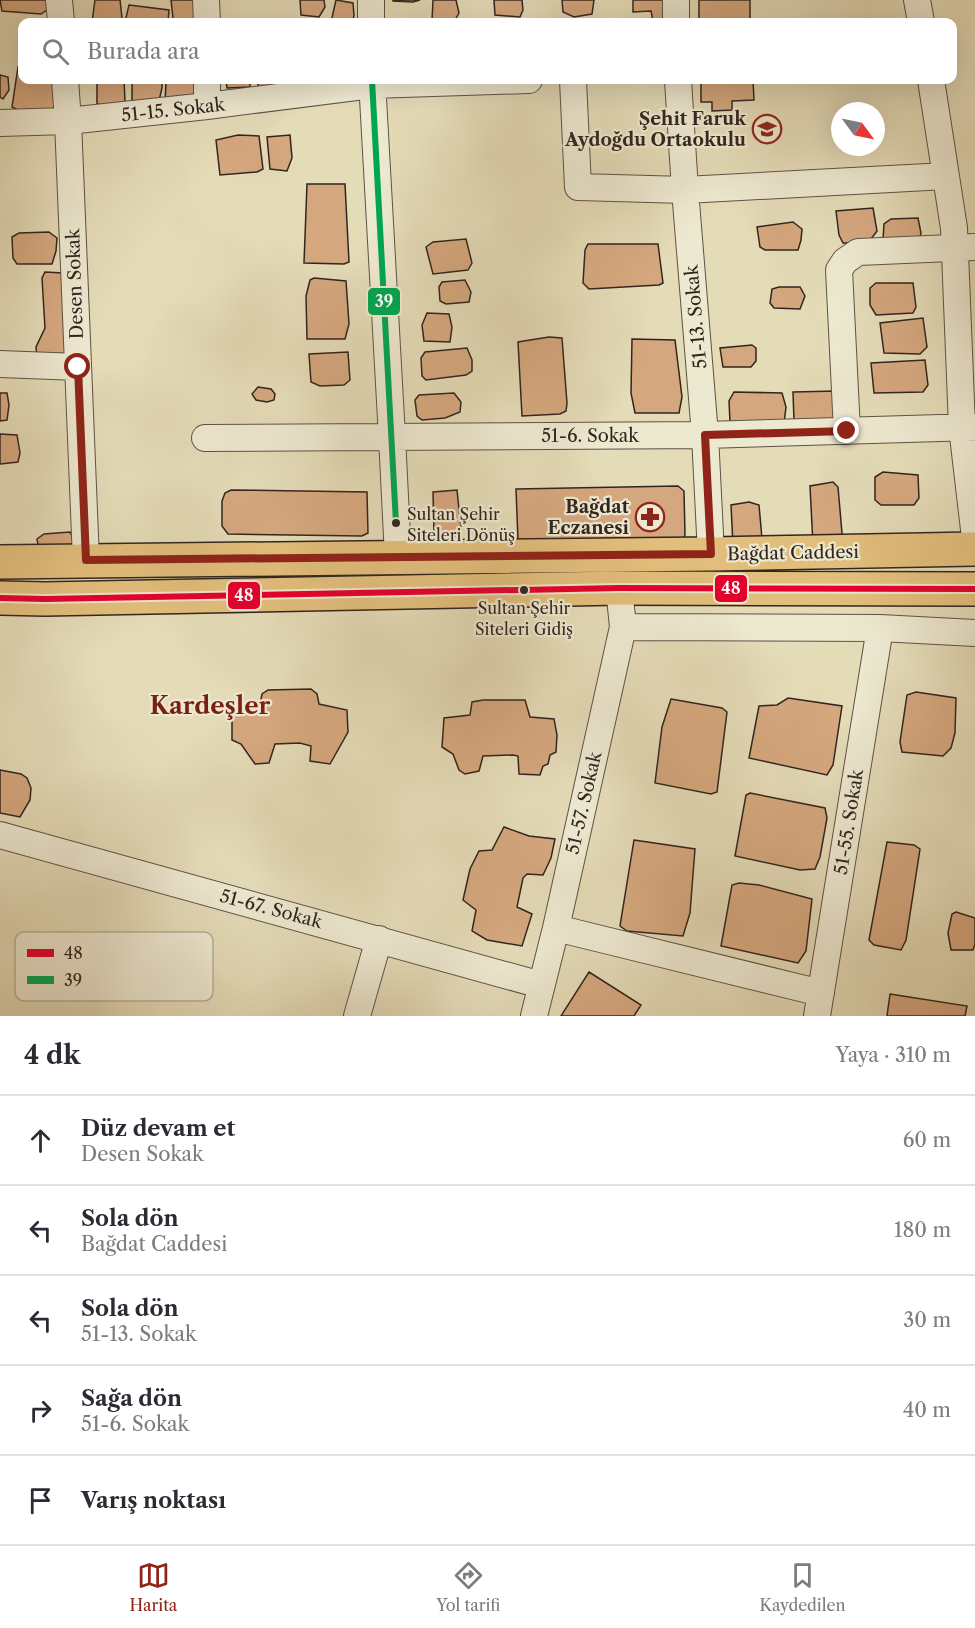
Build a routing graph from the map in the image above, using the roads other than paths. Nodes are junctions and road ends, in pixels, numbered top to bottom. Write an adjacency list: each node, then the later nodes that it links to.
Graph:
1 (59, 0): 6 (street)
2 (206, 0): 7 (street)
3 (370, 0): 8 (street)
4 (676, 0): 9 (street)
5 (917, 0): 10 (street)
6 (61, 18)
7 (207, 18)
8 (371, 18)
9 (676, 18)
10 (920, 18)
11 (65, 84): 19 (street, Desen Sokak)
12 (207, 84): 18 (street)
13 (358, 84): 18 (street, 51-15. Sokak)
14 (372, 84): 30 (street)
15 (573, 84): 22 (street)
16 (678, 84): 22 (street, 51-13. Sokak)
17 (932, 84): 21 (street)
18 (207, 106): 19 (street, 51-15. Sokak)
19 (68, 121): 20 (street, 51-15. Sokak); 25 (street, Desen Sokak)
20 (0, 123)
21 (946, 176): 22 (street); 23 (street)
22 (685, 190): 28 (street, 51-13. Sokak)
23 (965, 247): 26 (street); 27 (street)
24 (0, 364): 25 (street)
25 (78, 367): 35 (street, Desen Sokak)
26 (969, 427): 27 (street, 51-6. Sokak); 31 (street)
27 (847, 431): 28 (street, 51-6. Sokak)
28 (705, 435): 30 (street, 51-6. Sokak); 33 (street, 51-13. Sokak)
29 (205, 438): 30 (street, 51-6. Sokak)
30 (392, 438): 34 (street)
31 (975, 538)
32 (975, 549): 33 (main road, Bağdat Caddesi)
33 (711, 554): 34 (main road, Bağdat Caddesi)
34 (398, 557): 35 (main road, Bağdat Caddesi)
35 (86, 560): 36 (main road, Bağdat Caddesi)
36 (0, 562)
37 (619, 588): 38 (main road, Bağdat Caddesi); 39 (main road, Bağdat Caddesi); 40 (street, 51-57. Sokak)
38 (975, 589)
39 (0, 598)
40 (623, 627): 41 (street); 44 (street, 51-57. Sokak)
41 (880, 628): 42 (street); 47 (street, 51-55. Sokak)
42 (975, 633)
43 (0, 835): 45 (street, 51-67. Sokak)
44 (556, 928): 46 (street, 51-57. Sokak); 47 (street)
45 (379, 939): 46 (street, 51-67. Sokak); 48 (street)
46 (541, 985): 49 (street, 51-57. Sokak)
47 (819, 1005)
48 (357, 1016)
49 (534, 1016)

